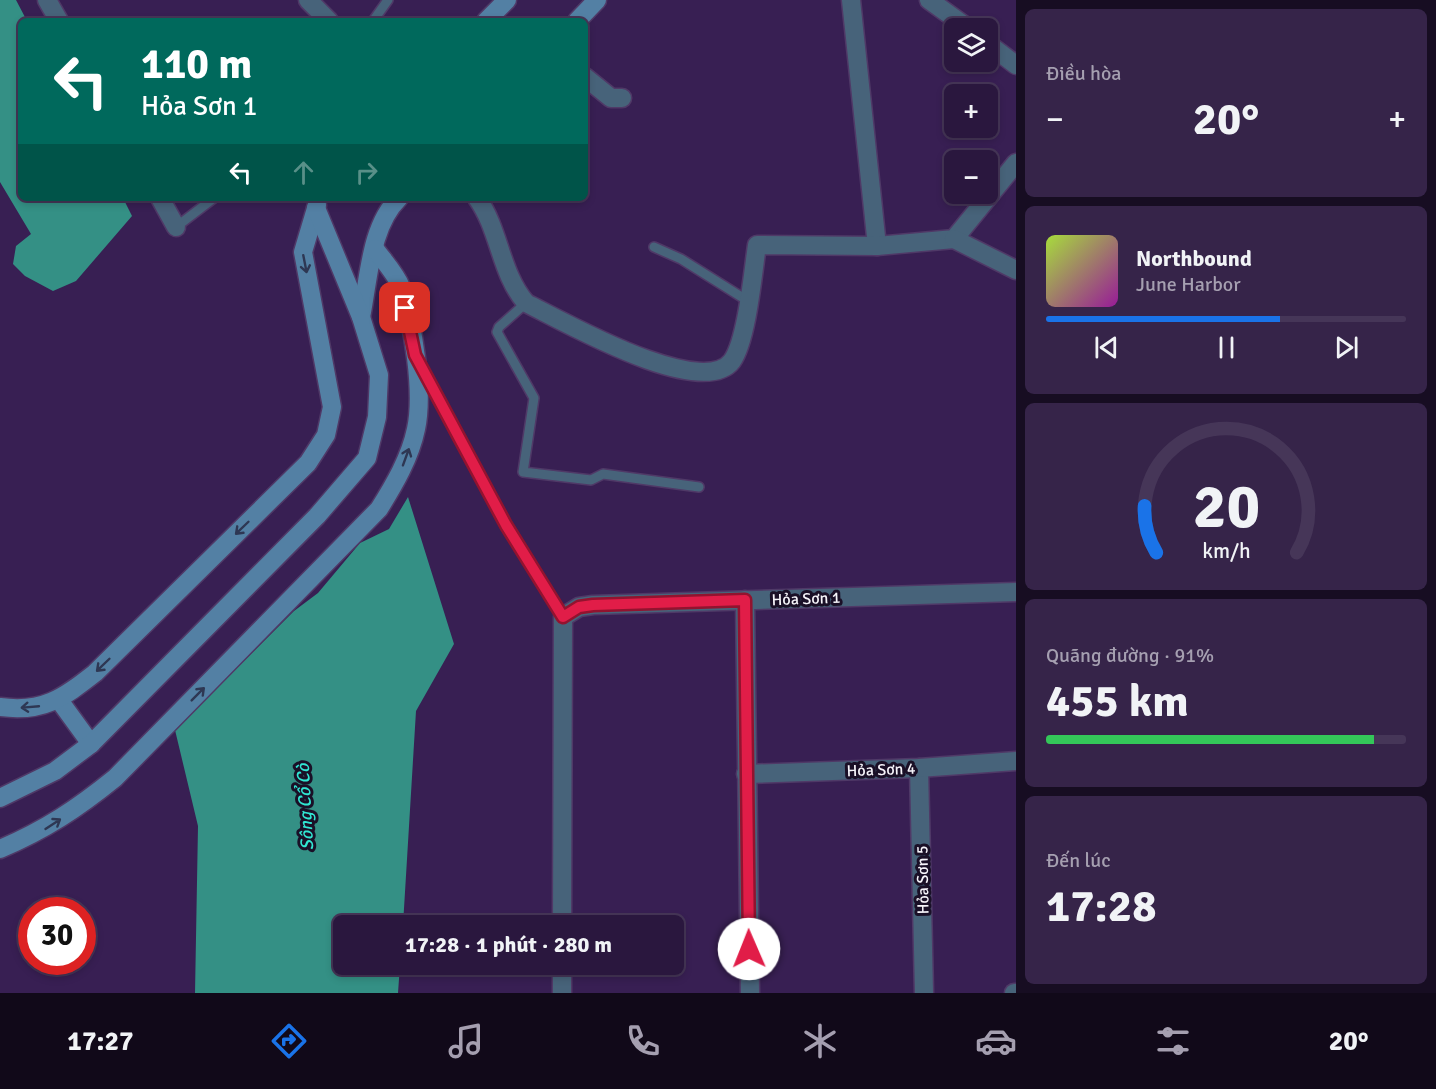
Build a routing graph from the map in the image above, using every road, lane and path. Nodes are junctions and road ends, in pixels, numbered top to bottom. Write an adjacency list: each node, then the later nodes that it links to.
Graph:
1 (47, 0): 8 (street)
2 (308, 0): 9 (street)
3 (388, 0): 10 (lane)
4 (507, 0): 11 (main road)
5 (597, 0): 12 (main road)
6 (851, 0): 26 (street)
7 (929, 0): 13 (street)
8 (57, 18)
9 (325, 18)
10 (375, 18)
11 (489, 18)
12 (580, 18)
13 (954, 18)
14 (998, 51): 15 (street)
15 (1016, 64)
16 (588, 79): 17 (street)
17 (622, 98)
18 (1016, 163): 25 (street)
19 (162, 201): 24 (street)
20 (210, 201): 24 (lane)
21 (395, 201): 28 (main road)
22 (479, 201): 31 (street)
23 (318, 203): 32 (main road); 38 (main road, one-way to 38)
24 (176, 227)
25 (954, 239): 26 (street); 29 (street)
26 (877, 246): 30 (street)
27 (654, 248): 30 (lane)
28 (375, 249): 32 (main road); 33 (main road)
29 (1016, 270)
30 (748, 301): 31 (street)
31 (526, 303): 34 (lane)
32 (362, 317): 40 (main road)
33 (415, 355): 37 (lane); 45 (main road, one-way to 33)
34 (699, 487)
35 (1016, 592): 36 (street, Hỏa Sơn 1)
36 (745, 600): 37 (street, Hỏa Sơn 1); 43 (street)
37 (563, 617): 46 (street)
38 (59, 700): 39 (main road, one-way to 39); 40 (main road)
39 (0, 706)
40 (91, 744): 44 (main road)
41 (1016, 760): 42 (street, Hỏa Sơn 4)
42 (920, 768): 43 (street, Hỏa Sơn 4); 50 (street, Hỏa Sơn 5)
43 (746, 774): 49 (street)
44 (4, 796)
45 (0, 849)
46 (562, 915)
47 (562, 975): 48 (street)
48 (562, 993)
49 (750, 993)
50 (924, 993)

